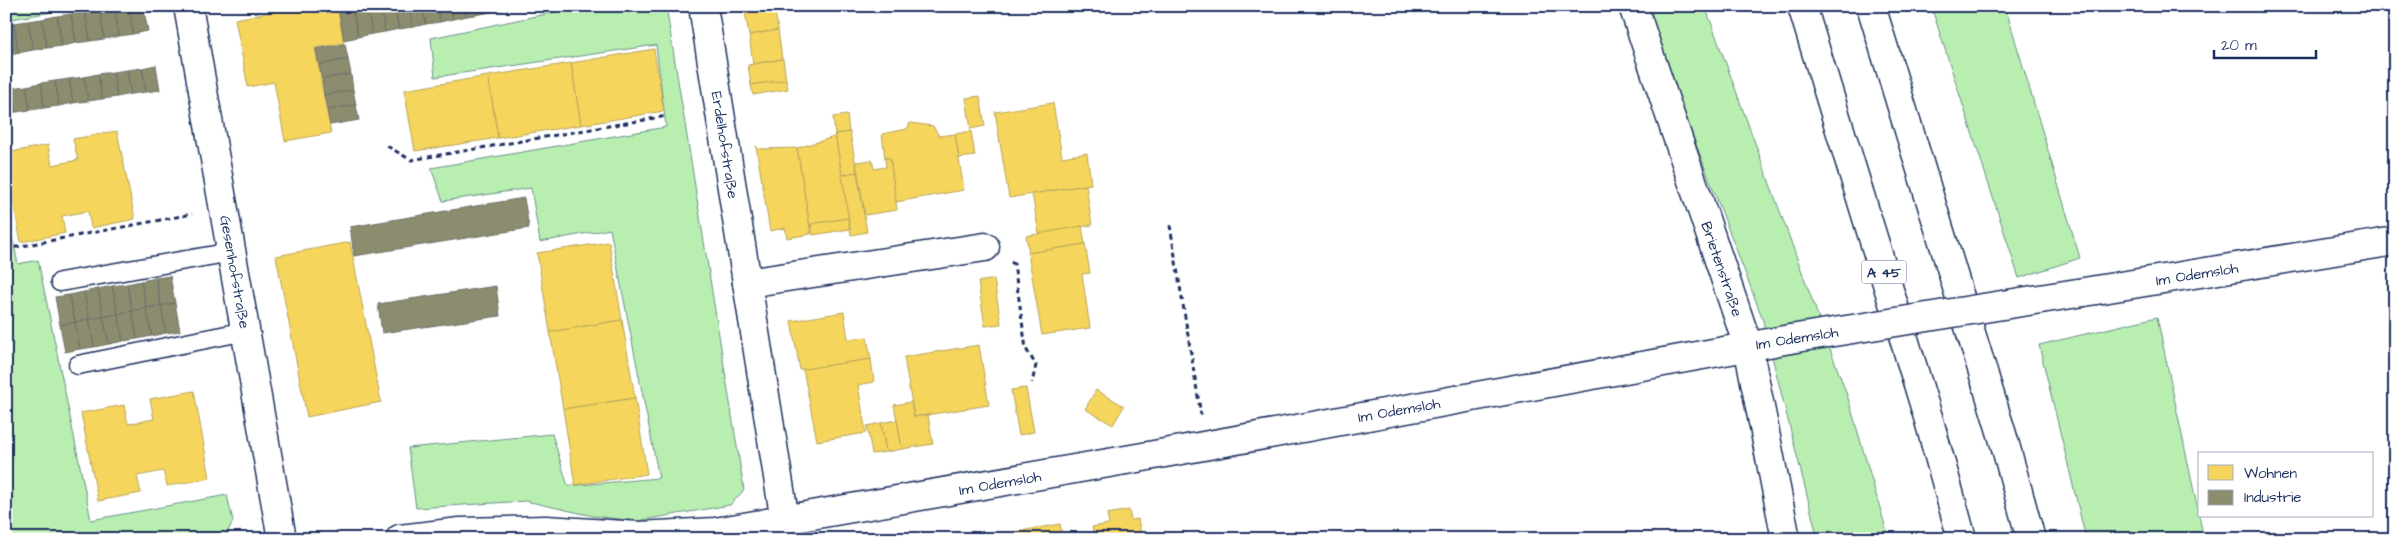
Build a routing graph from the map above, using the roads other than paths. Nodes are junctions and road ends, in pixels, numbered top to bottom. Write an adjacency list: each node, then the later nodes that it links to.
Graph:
1 (188, 6): 8 (main road, Gesenhofstraße)
2 (703, 6): 10 (main road, Erdelhofstraße)
3 (1633, 6): 12 (main road, Brietenstraße)
4 (1802, 6): 19 (main road, A 45)
5 (1871, 6): 20 (main road)
6 (2395, 241): 12 (main road, Im Odemsloh, bridge)
7 (985, 247): 10 (main road)
8 (232, 252): 9 (lane); 11 (main road, Gesenhofstraße)
9 (60, 282)
10 (747, 283): 14 (main road, Erdelhofstraße)
11 (246, 331): 13 (lane); 16 (main road, Gesenhofstraße)
12 (1748, 346): 14 (main road, Im Odemsloh); 18 (main road, Brietenstraße)
13 (78, 366)
14 (774, 528): 15 (main road, Im Odemsloh)
15 (639, 537): 17 (main road, Im Odemsloh)
16 (282, 539)
17 (400, 539)
18 (1786, 539)
19 (1962, 539)
20 (2030, 539)

